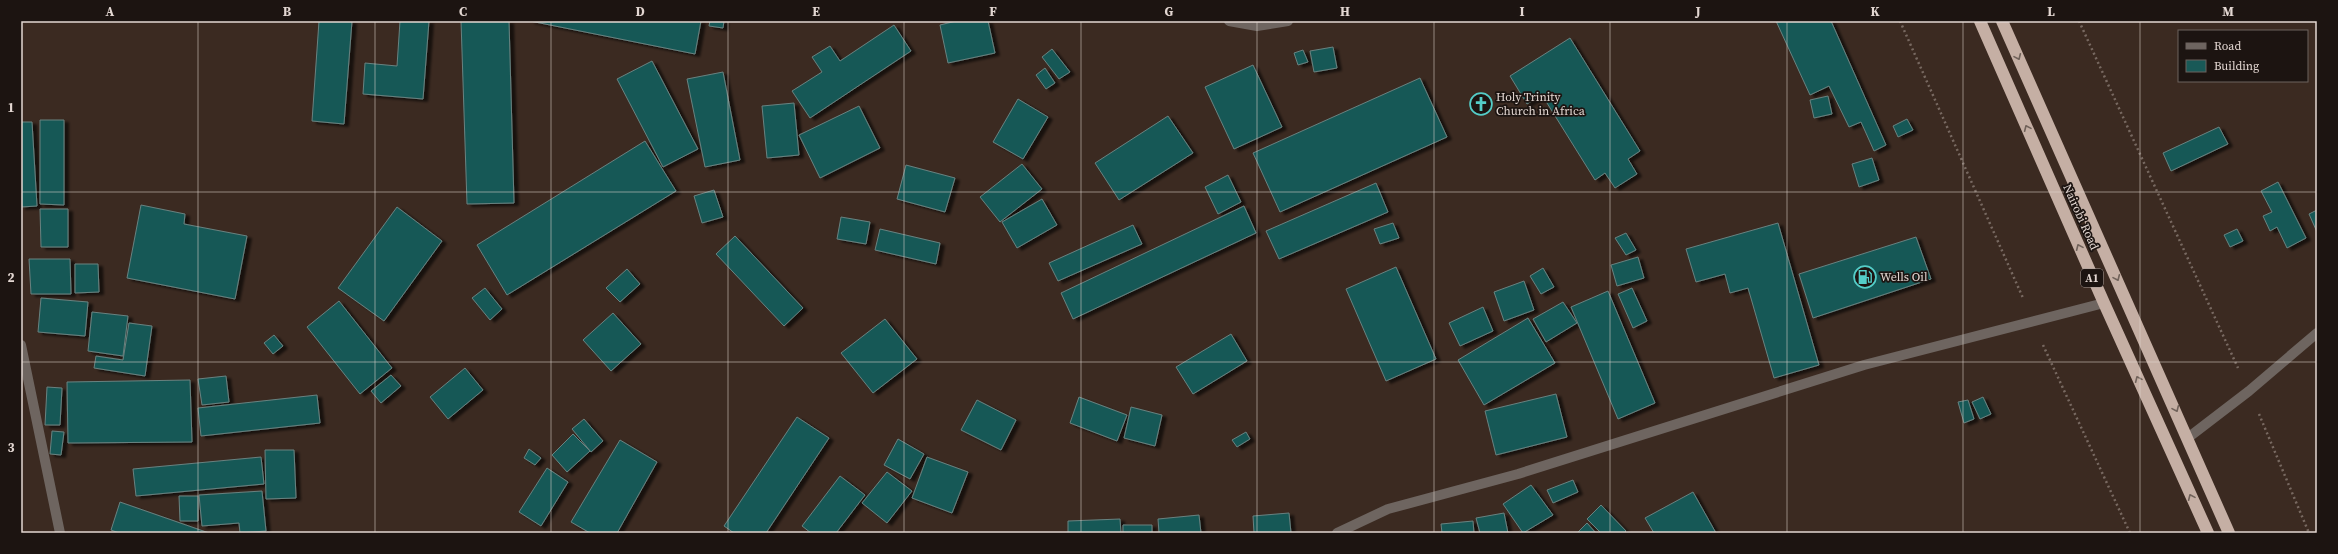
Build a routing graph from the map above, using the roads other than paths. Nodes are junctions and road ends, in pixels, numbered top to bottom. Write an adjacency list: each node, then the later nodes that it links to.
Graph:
1 (1229, 21): 2 (street)
2 (1288, 21)
3 (1980, 21): 5 (highway, Nairobi Road / A1, one-way to 3)
4 (2002, 21): 8 (highway, Nairobi Road / A1, one-way to 8)
5 (2104, 303): 10 (street); 11 (highway, Nairobi Road / A1, one-way to 5)
6 (2317, 333): 8 (street)
7 (21, 345): 9 (street)
8 (2189, 438): 12 (highway, Nairobi Road / A1)
9 (60, 533)
10 (1337, 533)
11 (2208, 533)
12 (2229, 533)

